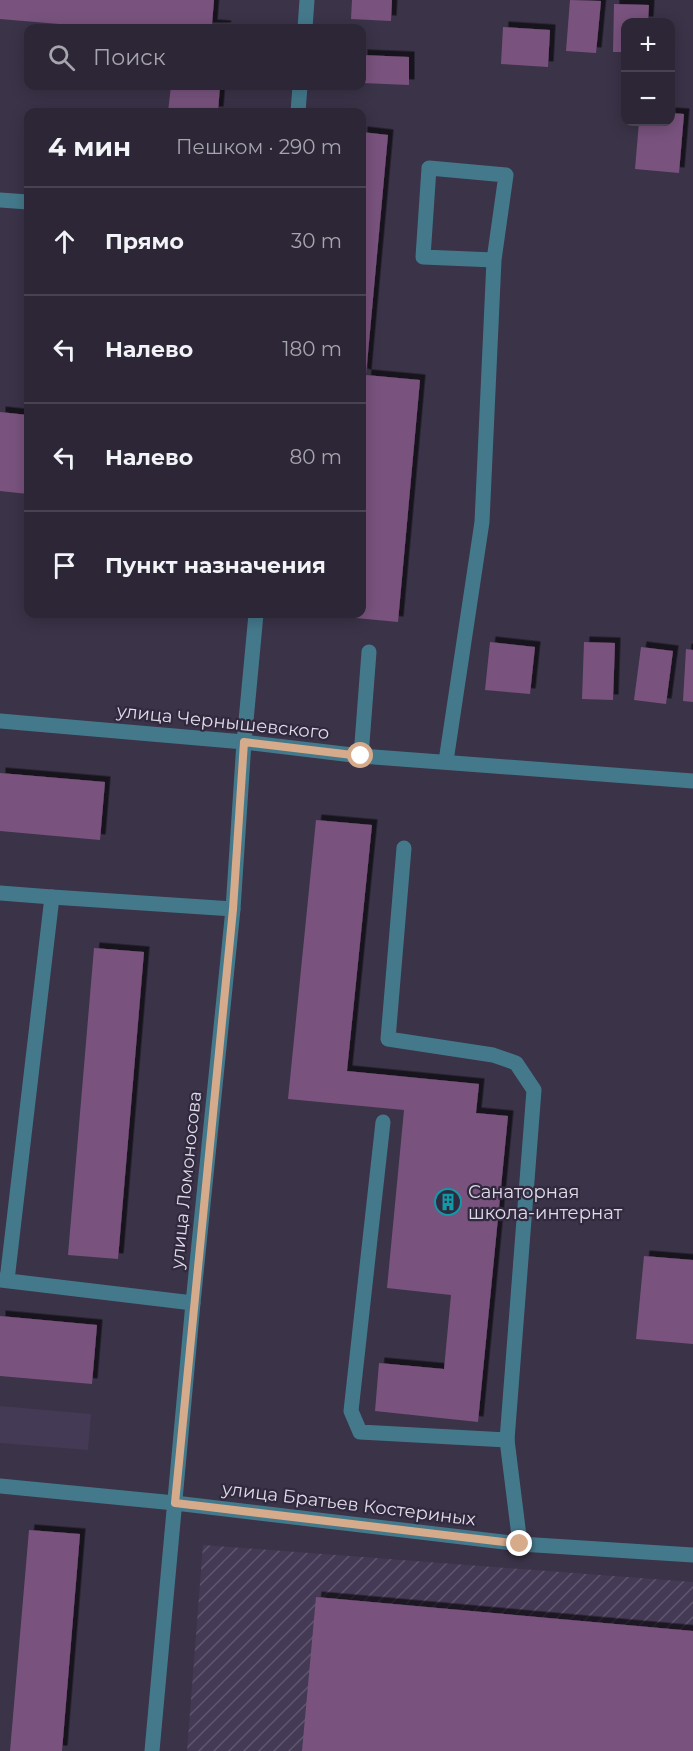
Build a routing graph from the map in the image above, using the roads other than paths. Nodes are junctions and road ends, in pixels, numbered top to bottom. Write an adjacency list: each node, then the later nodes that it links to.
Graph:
1 (307, 0): 2 (street)
2 (304, 24)
3 (300, 90): 4 (street)
4 (298, 108)
5 (0, 200): 6 (street)
6 (24, 202)
7 (494, 260): 7 (street); 13 (street)
8 (256, 618): 11 (street, улица Ломоносова)
9 (369, 652): 12 (street)
10 (0, 721): 11 (street, улица Чернышевского)
11 (244, 742): 12 (street, улица Чернышевского); 18 (street, улица Ломоносова)
12 (361, 756): 13 (street, улица Чернышевского)
13 (446, 761): 14 (street, улица Чернышевского)
14 (693, 781)
15 (404, 848): 22 (street)
16 (0, 893): 17 (street)
17 (52, 897): 18 (street); 20 (street)
18 (233, 909): 21 (street, улица Ломоносова)
19 (383, 1122): 22 (street)
20 (4, 1280): 21 (street)
21 (194, 1303): 24 (street, улица Ломоносова)
22 (507, 1440): 25 (street)
23 (0, 1486): 24 (street, улица Братьев Костериных)
24 (175, 1503): 25 (street, улица Братьев Костериных); 27 (street, улица Ломоносова)
25 (520, 1544): 26 (street, улица Братьев Костериных)
26 (693, 1555)
27 (152, 1751)

